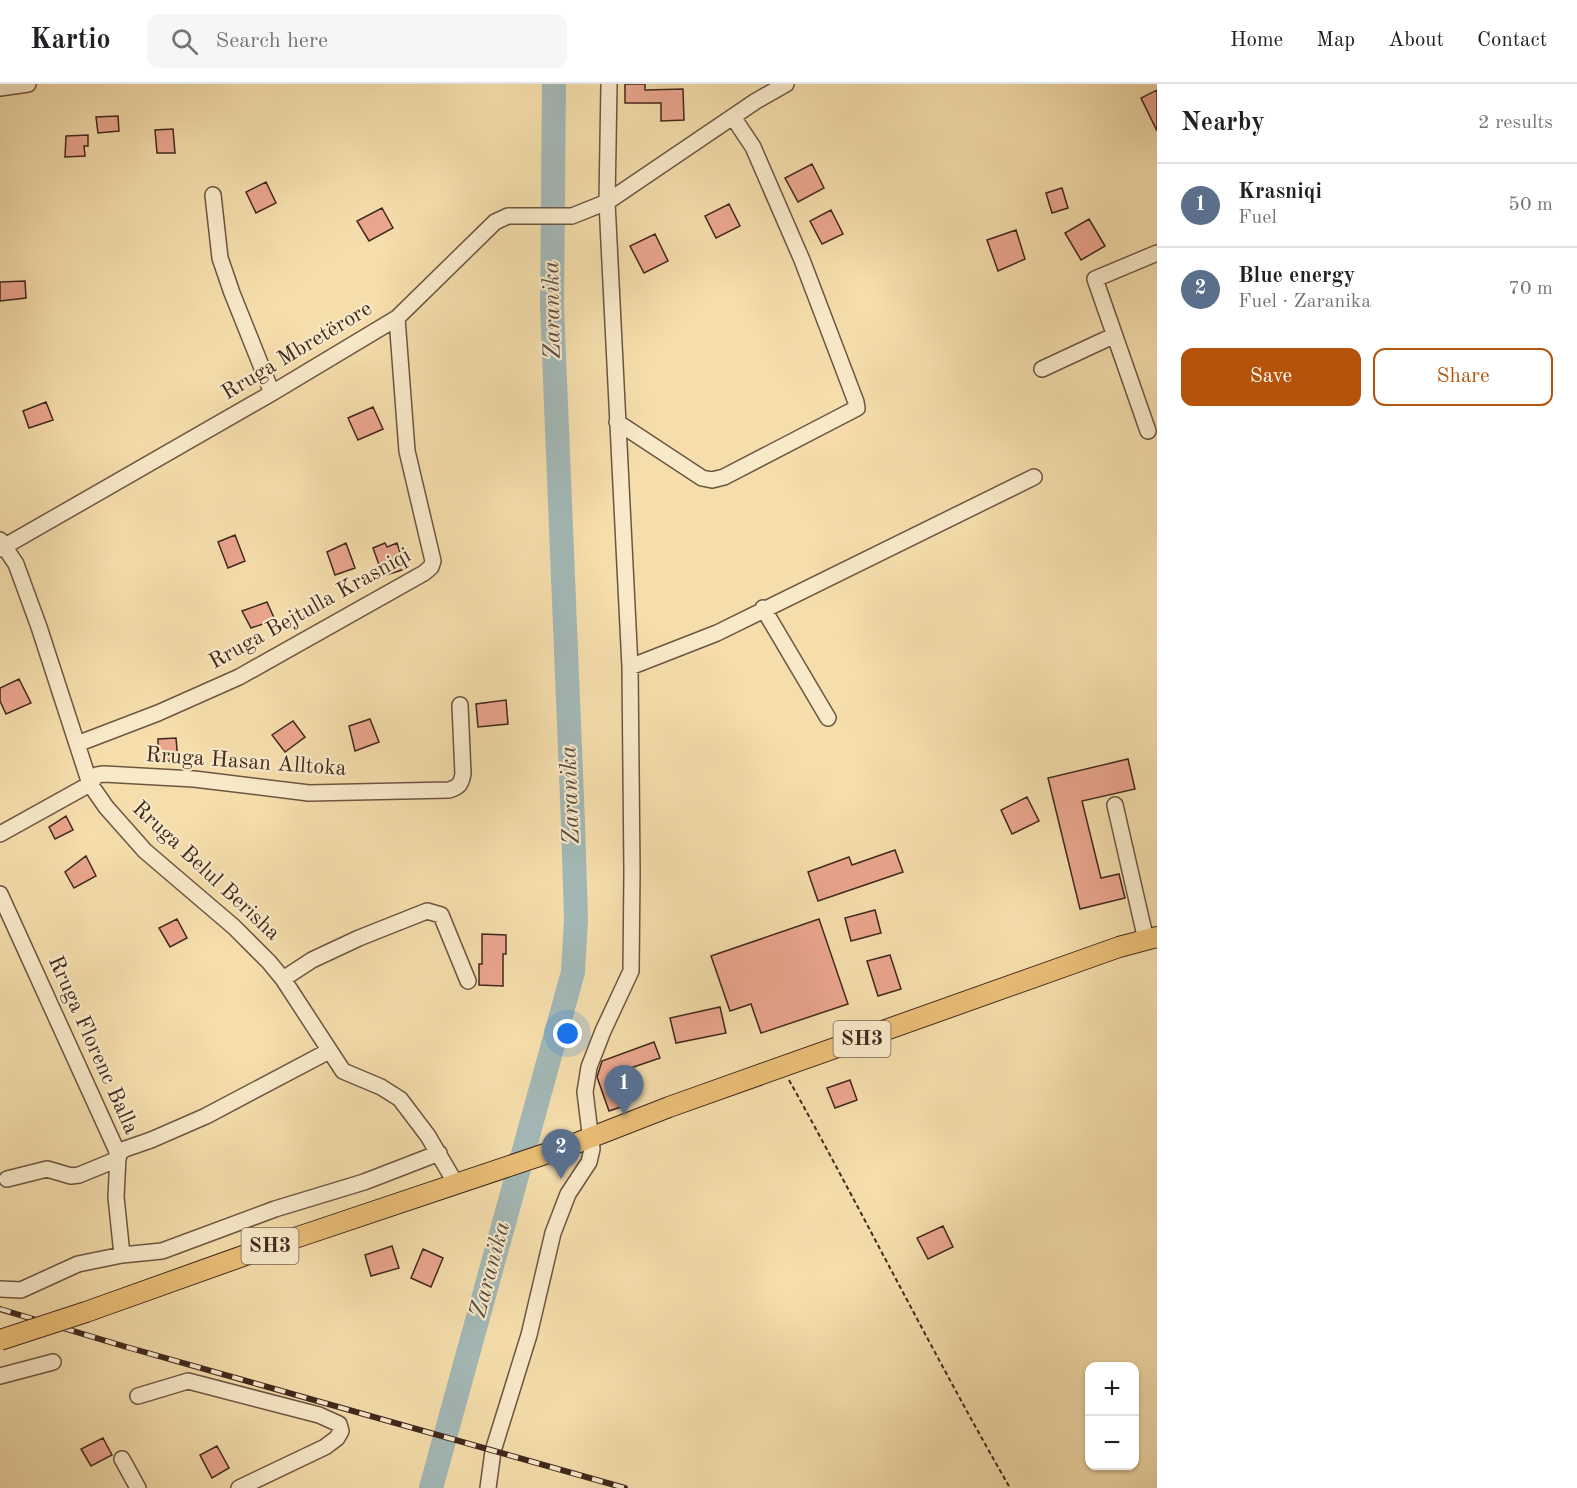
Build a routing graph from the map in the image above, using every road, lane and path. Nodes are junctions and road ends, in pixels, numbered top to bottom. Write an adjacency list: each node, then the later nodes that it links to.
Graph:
1 (28, 84): 4 (street)
2 (609, 84): 7 (street)
3 (786, 84): 5 (street, Rruga Mbretërore)
4 (0, 88)
5 (733, 117): 7 (street, Rruga Mbretërore); 13 (street)
6 (213, 195): 12 (street)
7 (607, 202): 9 (street, Rruga Mbretërore); 13 (street)
8 (1157, 253): 10 (street)
9 (397, 318): 12 (street, Rruga Mbretërore); 21 (street, Rruga Bejtulla Krasniqi)
10 (1113, 336): 11 (street); 14 (street)
11 (1042, 369)
12 (272, 393): 16 (street, Rruga Mbretërore)
13 (617, 422): 18 (street)
14 (1148, 431)
15 (1034, 477): 17 (street)
16 (2, 545): 21 (street, Rruga Belul Berisha)
17 (764, 608): 18 (street); 20 (street)
18 (630, 667): 31 (street)
19 (460, 705): 22 (street, Rruga Hasan Alltoka)
20 (828, 718)
21 (77, 744): 22 (street, Rruga Belul Berisha)
22 (90, 784): 24 (street, Rruga Hasan Alltoka); 27 (street, Rruga Belul Berisha)
23 (1115, 805): 26 (street)
24 (0, 834)
25 (0, 894): 33 (street, Rruga Florenc Balla)
26 (1152, 938): 30 (main road, SH3)
27 (283, 979): 28 (street); 29 (street, Rruga Belul Berisha)
28 (468, 981)
29 (329, 1051): 32 (street, Rruga Belul Berisha); 33 (street)
30 (781, 1067): 31 (main road, SH3); 46 (path)
31 (590, 1138): 35 (main road, SH3); 45 (street)
32 (439, 1153): 35 (street, Rruga Belul Berisha); 36 (street)
33 (118, 1160): 34 (street); 36 (street, Rruga Florenc Balla)
34 (7, 1179)
35 (464, 1181): 38 (main road, SH3, bridge)
36 (122, 1255): 37 (street)
37 (0, 1289)
38 (0, 1340)
39 (53, 1362): 40 (street)
40 (0, 1376)
41 (138, 1396): 44 (street)
42 (122, 1459): 43 (street)
43 (138, 1488)
44 (239, 1488)
45 (488, 1488)
46 (1010, 1488)

